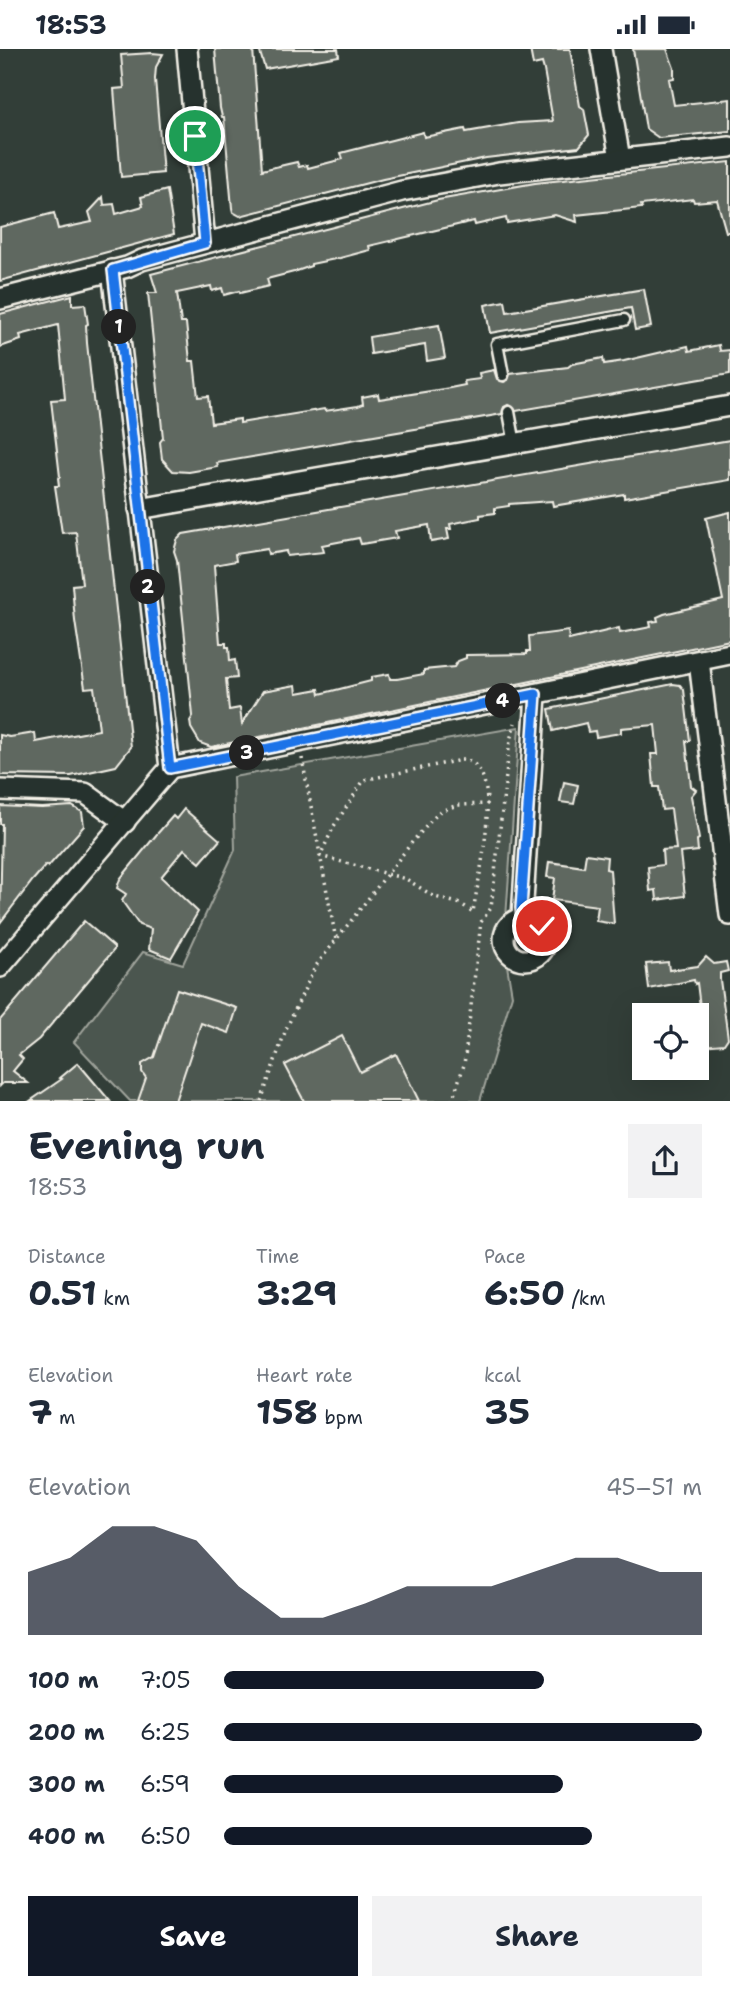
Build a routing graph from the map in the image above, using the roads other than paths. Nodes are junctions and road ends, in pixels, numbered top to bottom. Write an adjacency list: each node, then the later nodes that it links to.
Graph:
1 (187, 49): 5 (street)
2 (601, 49): 4 (street)
3 (730, 147): 4 (street)
4 (620, 159): 5 (street)
5 (205, 243): 6 (street)
6 (113, 270): 7 (street); 13 (street)
7 (0, 299)
8 (624, 320): 9 (lane)
9 (503, 375)
10 (730, 406): 12 (street)
11 (509, 412): 12 (lane)
12 (515, 445): 13 (street)
13 (139, 509): 17 (street)
14 (730, 654): 15 (street)
15 (699, 660): 16 (street); 20 (street)
16 (536, 694): 17 (street); 22 (street)
17 (170, 768): 19 (street)
18 (0, 790): 19 (street)
19 (125, 823): 23 (street)
20 (727, 856): 21 (street)
21 (730, 915)
22 (522, 918)
23 (0, 967)

